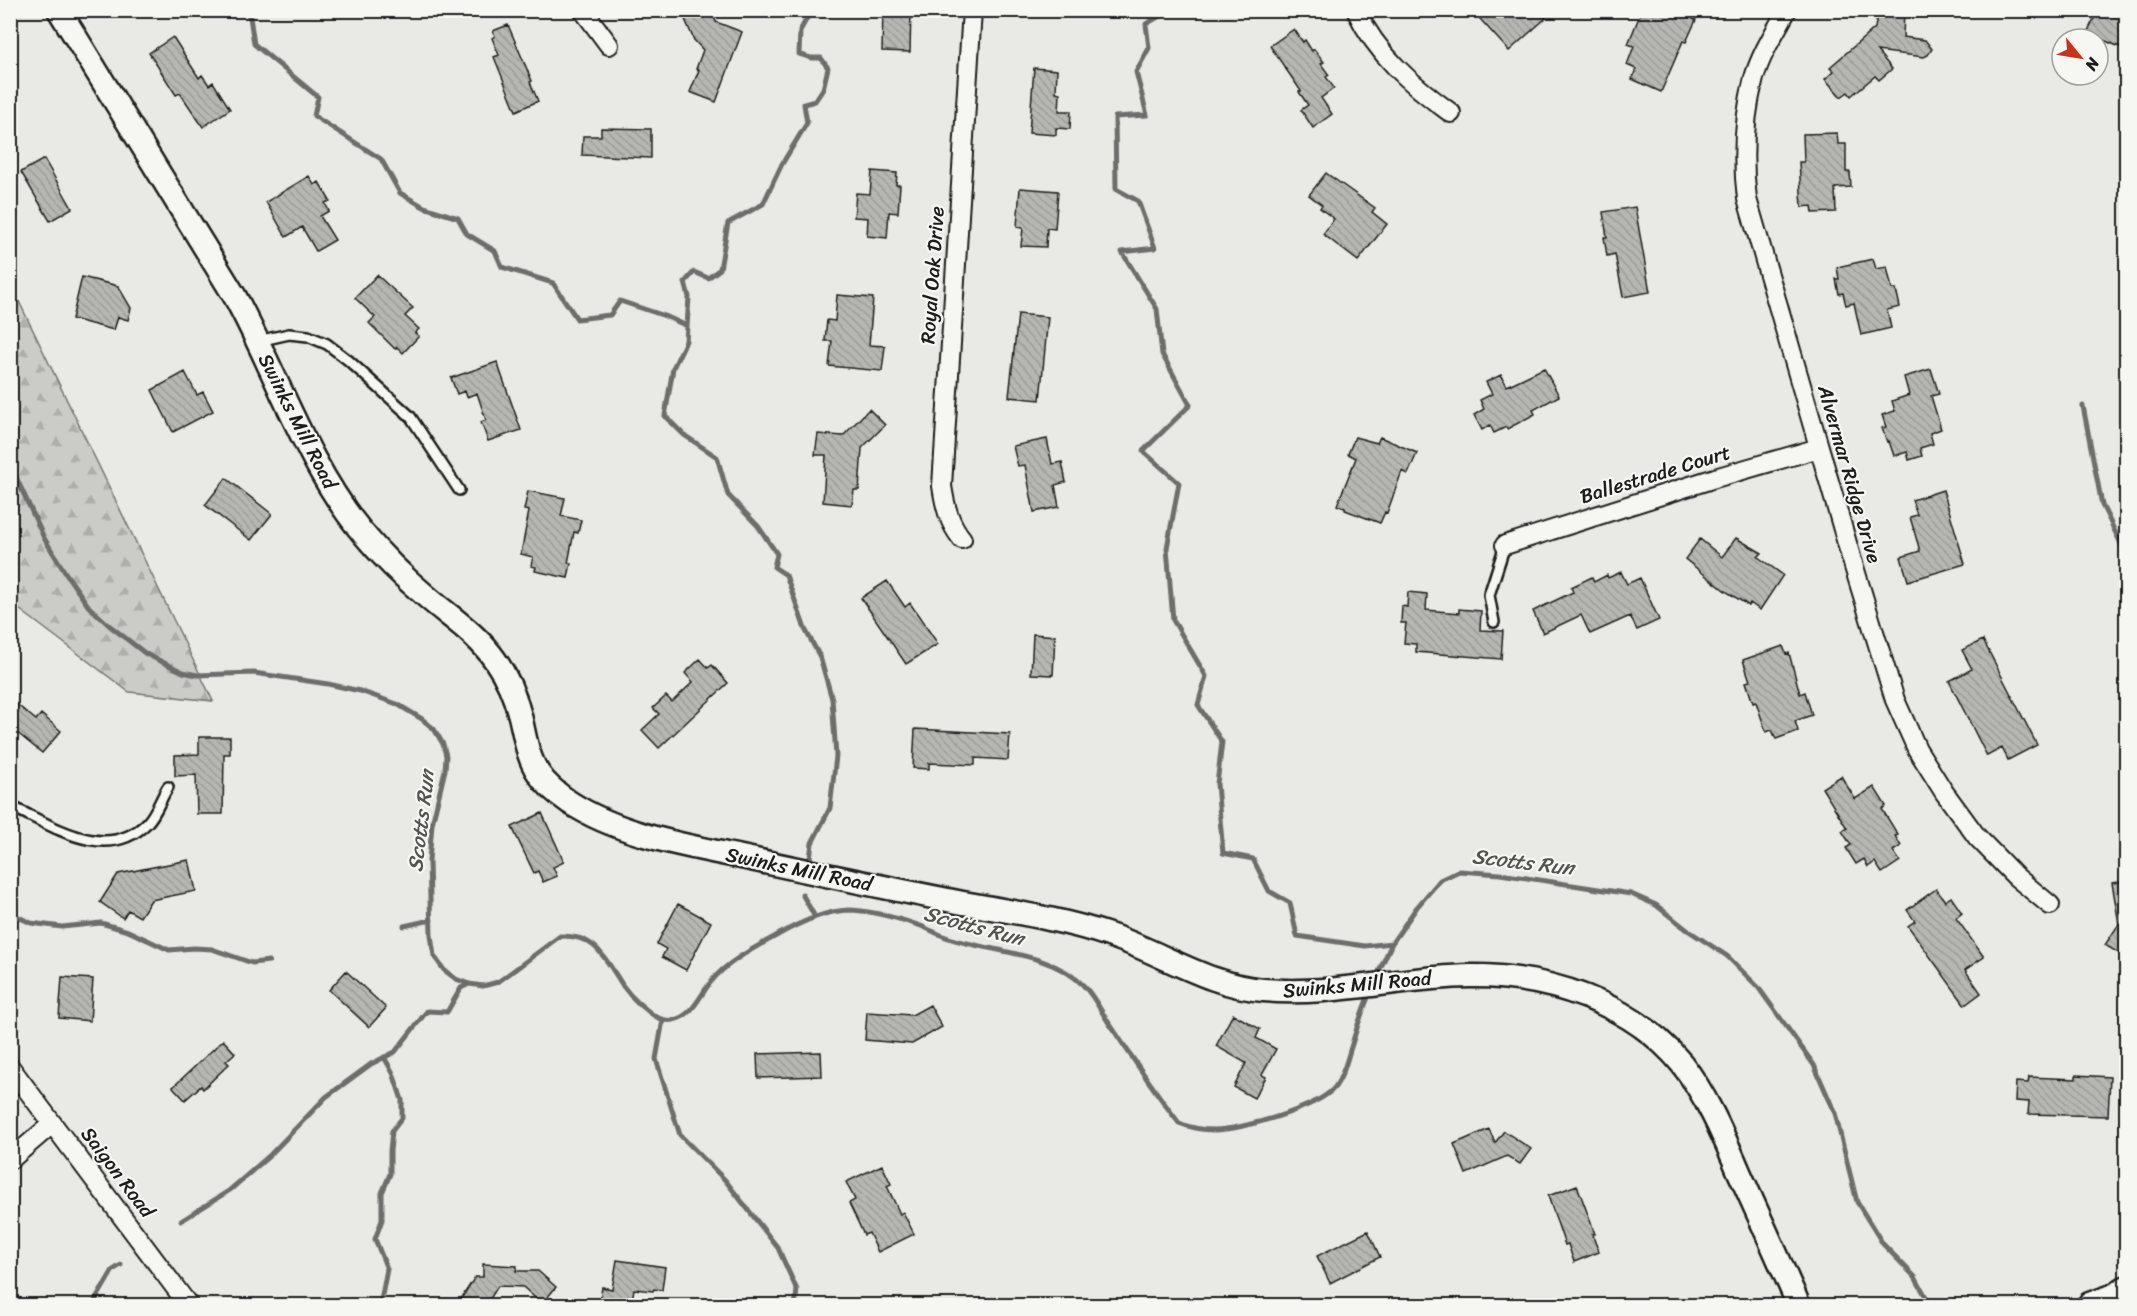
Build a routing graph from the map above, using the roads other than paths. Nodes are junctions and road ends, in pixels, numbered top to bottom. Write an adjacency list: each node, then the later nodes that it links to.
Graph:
1 (59, 10): 8 (street, Swinks Mill Road)
2 (583, 10): 6 (street)
3 (972, 10): 11 (street, Royal Oak Drive)
4 (1356, 10): 7 (street)
5 (1787, 10): 9 (street, Alvermar Ridge Drive)
6 (609, 45)
7 (1451, 113)
8 (258, 341): 10 (lane); 22 (street, Swinks Mill Road)
9 (1819, 448): 12 (street, Ballestrade Court); 16 (street, Alvermar Ridge Drive)
10 (459, 490)
11 (962, 539)
12 (1505, 545): 13 (lane)
13 (1494, 622)
14 (168, 786): 15 (lane)
15 (10, 806)
16 (2049, 905)
17 (10, 1067): 18 (street, Saigon Road)
18 (52, 1124): 19 (street); 21 (street, Saigon Road)
19 (10, 1160)
20 (2127, 1290): 23 (main road)
21 (189, 1305)
22 (1799, 1305)
23 (2091, 1305)

